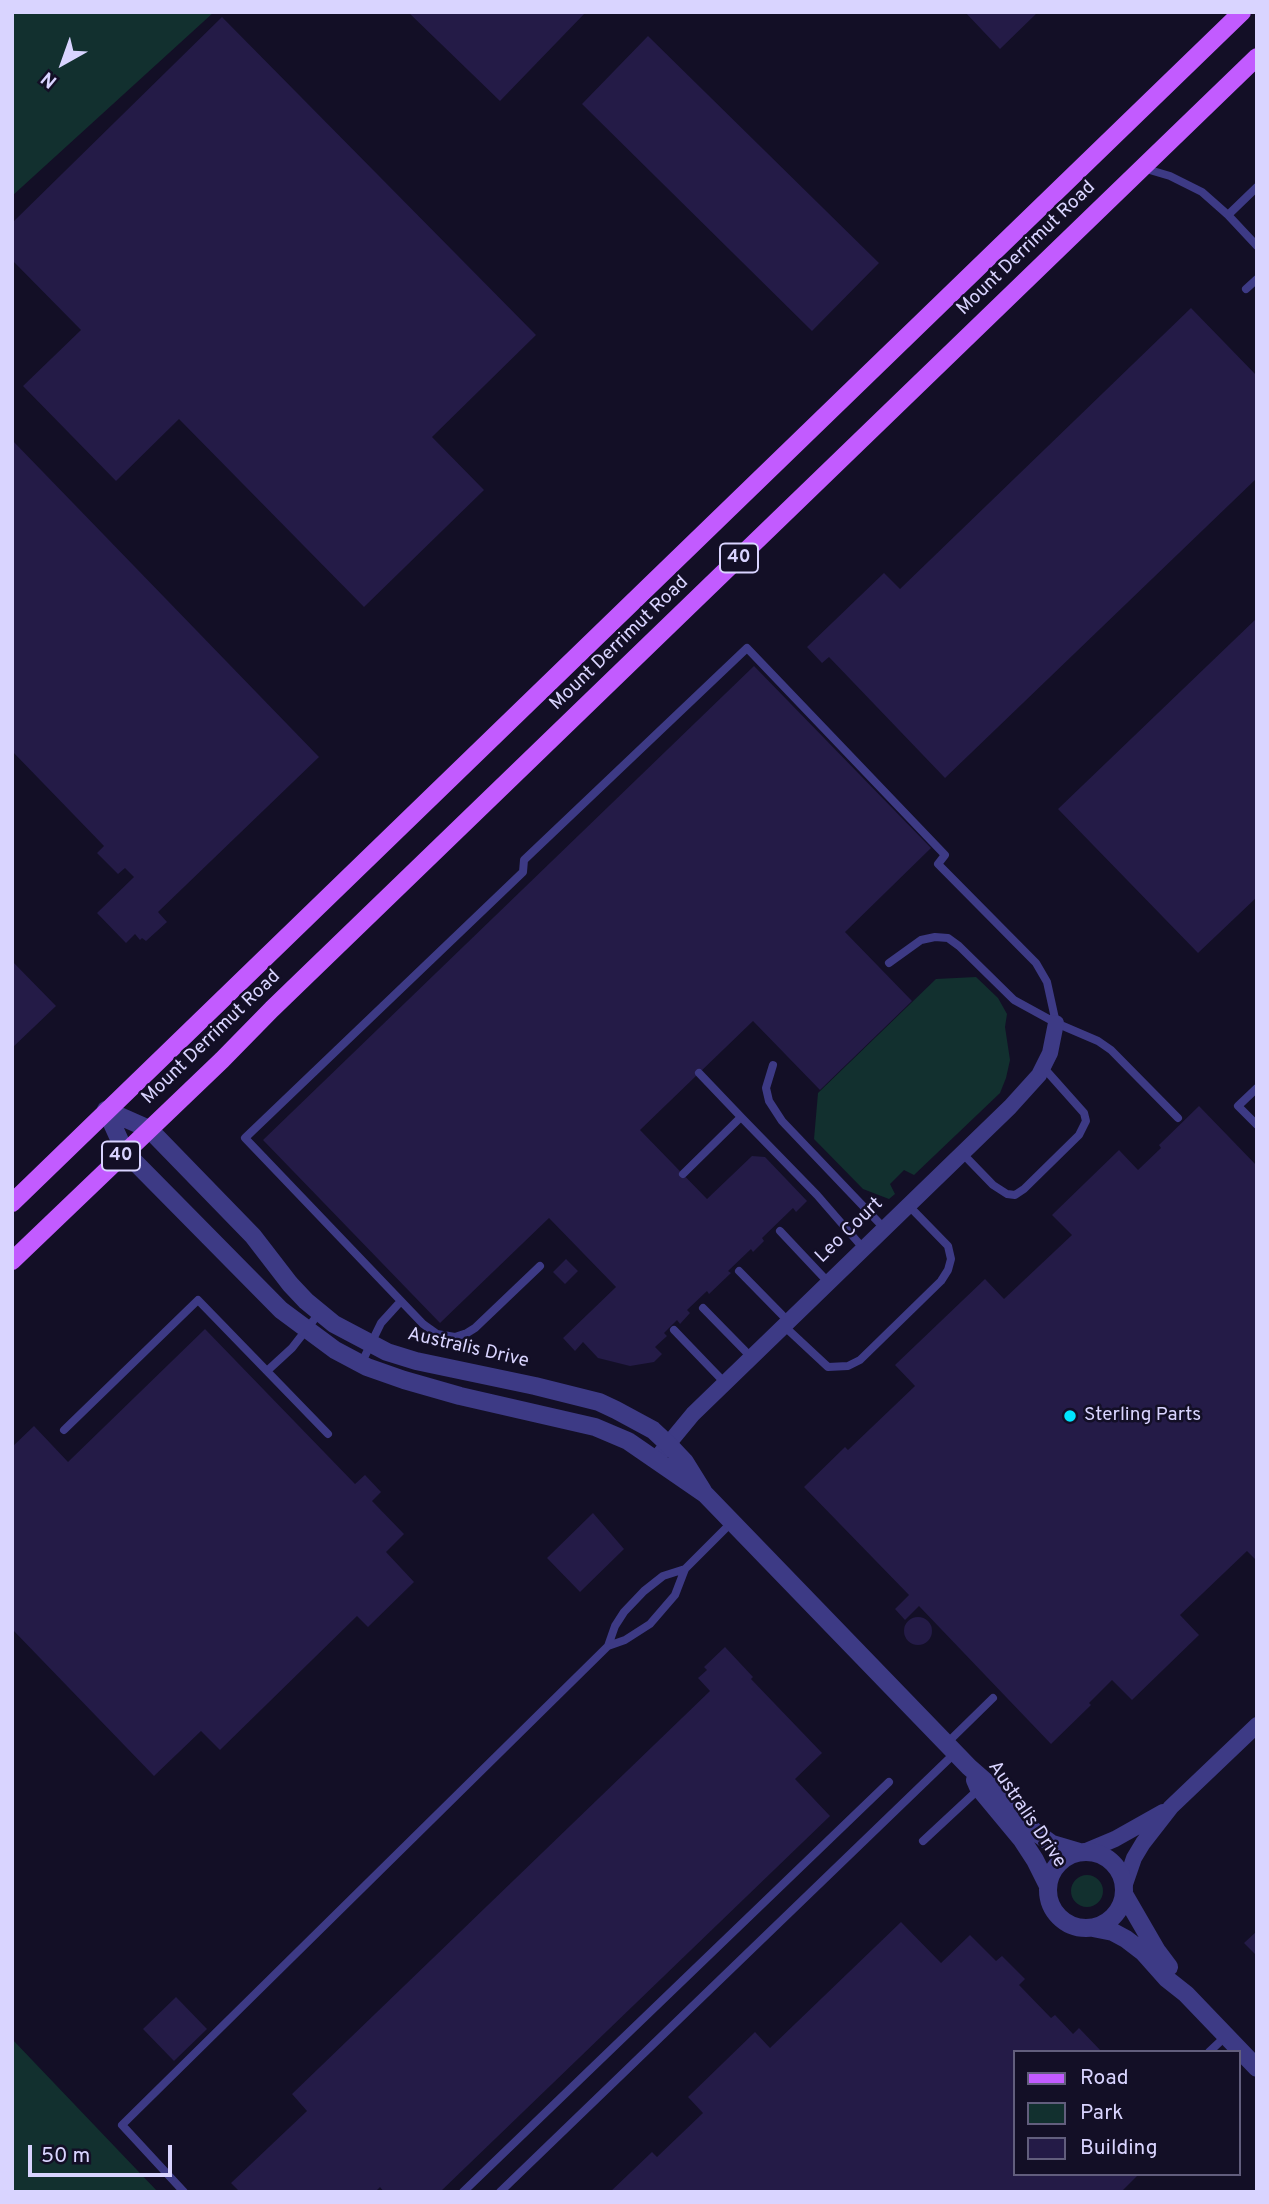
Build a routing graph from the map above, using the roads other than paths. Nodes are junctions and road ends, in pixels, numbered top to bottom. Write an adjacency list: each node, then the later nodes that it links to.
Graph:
1 (1242, 12): 15 (main road, Mount Derrimut Road / 40)
2 (1257, 57): 3 (main road, Mount Derrimut Road / 40)
3 (1142, 168): 5 (lane); 19 (main road, Mount Derrimut Road / 40)
4 (1257, 187): 5 (lane)
5 (1228, 215): 6 (lane)
6 (1257, 246)
7 (1257, 279): 8 (lane)
8 (1246, 289)
9 (889, 963): 10 (lane)
10 (1056, 1023): 12 (street, Leo Court); 17 (lane); 32 (lane)
11 (773, 1065): 25 (lane)
12 (1043, 1067): 21 (street, Leo Court); 21 (lane)
13 (699, 1073): 16 (lane)
14 (1257, 1088): 18 (lane)
15 (106, 1110): 19 (street); 20 (street, Australis Drive); 23 (main road, Mount Derrimut Road / 40)
16 (741, 1117): 22 (lane); 27 (lane)
17 (1178, 1118)
18 (1257, 1125)
19 (149, 1129): 20 (main road, Mount Derrimut Road / 40); 34 (street, Australis Drive)
20 (125, 1152): 28 (main road, Mount Derrimut Road / 40); 36 (street, Australis Drive)
21 (962, 1153): 24 (street, Leo Court)
22 (683, 1174)
23 (12, 1203)
24 (908, 1205): 25 (street, Leo Court); 35 (lane)
25 (884, 1228): 27 (street, Leo Court)
26 (779, 1231): 31 (lane)
27 (863, 1248): 31 (street, Leo Court)
28 (12, 1261)
29 (540, 1266): 32 (lane)
30 (739, 1272): 35 (lane)
31 (828, 1282): 35 (street, Leo Court)
32 (401, 1301): 38 (lane)
33 (703, 1308): 39 (lane)
34 (320, 1312): 36 (lane); 38 (street, Australis Drive)
35 (786, 1323): 39 (street, Leo Court)
36 (306, 1330): 40 (street, Australis Drive); 41 (lane)
37 (674, 1330): 42 (lane)
38 (370, 1344): 40 (lane); 45 (street, Australis Drive)
39 (751, 1357): 42 (street, Leo Court)
40 (361, 1364): 46 (street, Australis Drive)
41 (267, 1371): 43 (lane); 44 (lane)
42 (725, 1383): 45 (street, Leo Court)
43 (64, 1430)
44 (328, 1434)
45 (668, 1444): 46 (street, Leo Court); 47 (street, Australis Drive)
46 (655, 1460): 47 (street, Australis Drive)
47 (705, 1494): 48 (street, Australis Drive)
48 (732, 1522): 49 (lane); 53 (street, Australis Drive)
49 (685, 1569): 50 (lane); 50 (lane)
50 (608, 1646): 68 (lane)
51 (993, 1698): 53 (lane)
52 (1257, 1725): 56 (street)
53 (951, 1749): 55 (street, Australis Drive); 70 (lane)
54 (889, 1782): 69 (lane)
55 (984, 1785): 57 (lane); 58 (street, Australis Drive); 59 (street, Australis Drive)
56 (1171, 1807): 58 (street); 60 (street)
57 (923, 1842)
58 (1081, 1852): 59 (street); 60 (street)
59 (1048, 1886): 61 (street)
60 (1124, 1890): 61 (street); 62 (street)
61 (1093, 1928): 62 (street)
62 (1186, 1994): 63 (street)
63 (1226, 2036): 64 (lane); 65 (street)
64 (1211, 2050)
65 (1240, 2050)
66 (1241, 2051): 67 (street)
67 (1257, 2068)
68 (184, 2192)
69 (463, 2192)
70 (500, 2192)

